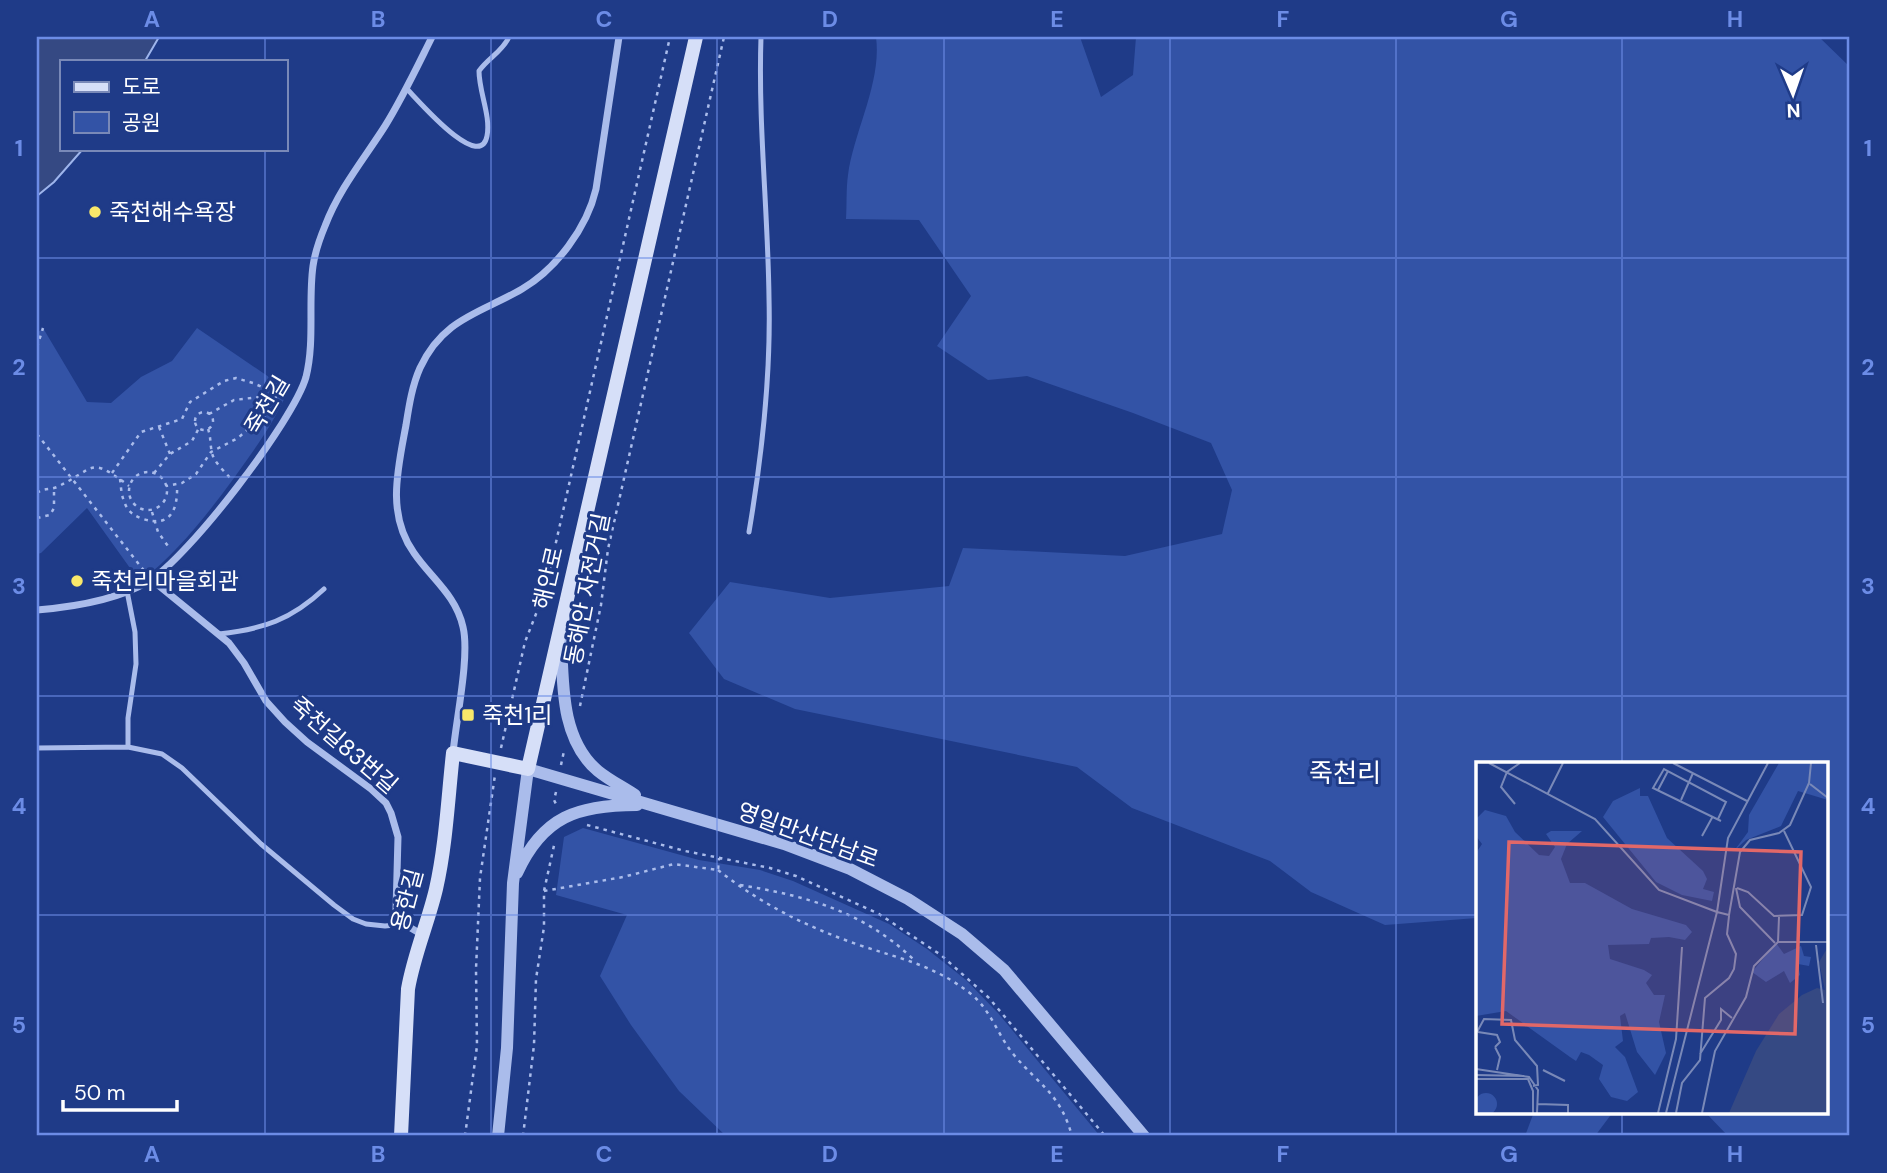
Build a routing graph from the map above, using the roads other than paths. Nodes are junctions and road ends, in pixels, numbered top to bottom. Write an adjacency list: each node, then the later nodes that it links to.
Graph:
1 (432, 37): 6 (street, 죽천길)
2 (509, 37): 6 (lane)
3 (619, 37): 16 (street)
4 (696, 37): 12 (main road, 해안로)
5 (761, 37): 7 (lane)
6 (407, 89): 8 (street, 죽천길)
7 (749, 532)
8 (152, 580): 10 (street, 죽천길); 13 (street, 죽천길83번길)
9 (324, 589): 13 (lane)
10 (127, 591): 11 (street, 죽천길); 14 (lane)
11 (37, 610)
12 (561, 625): 17 (main road, 해안로); 18 (street)
13 (219, 634): 20 (street, 죽천길83번길)
14 (128, 747): 15 (lane); 20 (lane)
15 (37, 748)
16 (453, 753): 17 (main road); 21 (main road, 용한길)
17 (528, 769): 18 (street, 영일만산단남로); 19 (street, 해안로)
18 (650, 804): 19 (street); 24 (street, 영일만산단남로)
19 (513, 883): 23 (street, 해안로)
20 (404, 924): 21 (street)
21 (421, 934): 22 (main road, 용한길)
22 (401, 1136)
23 (498, 1136)
24 (1144, 1136)

